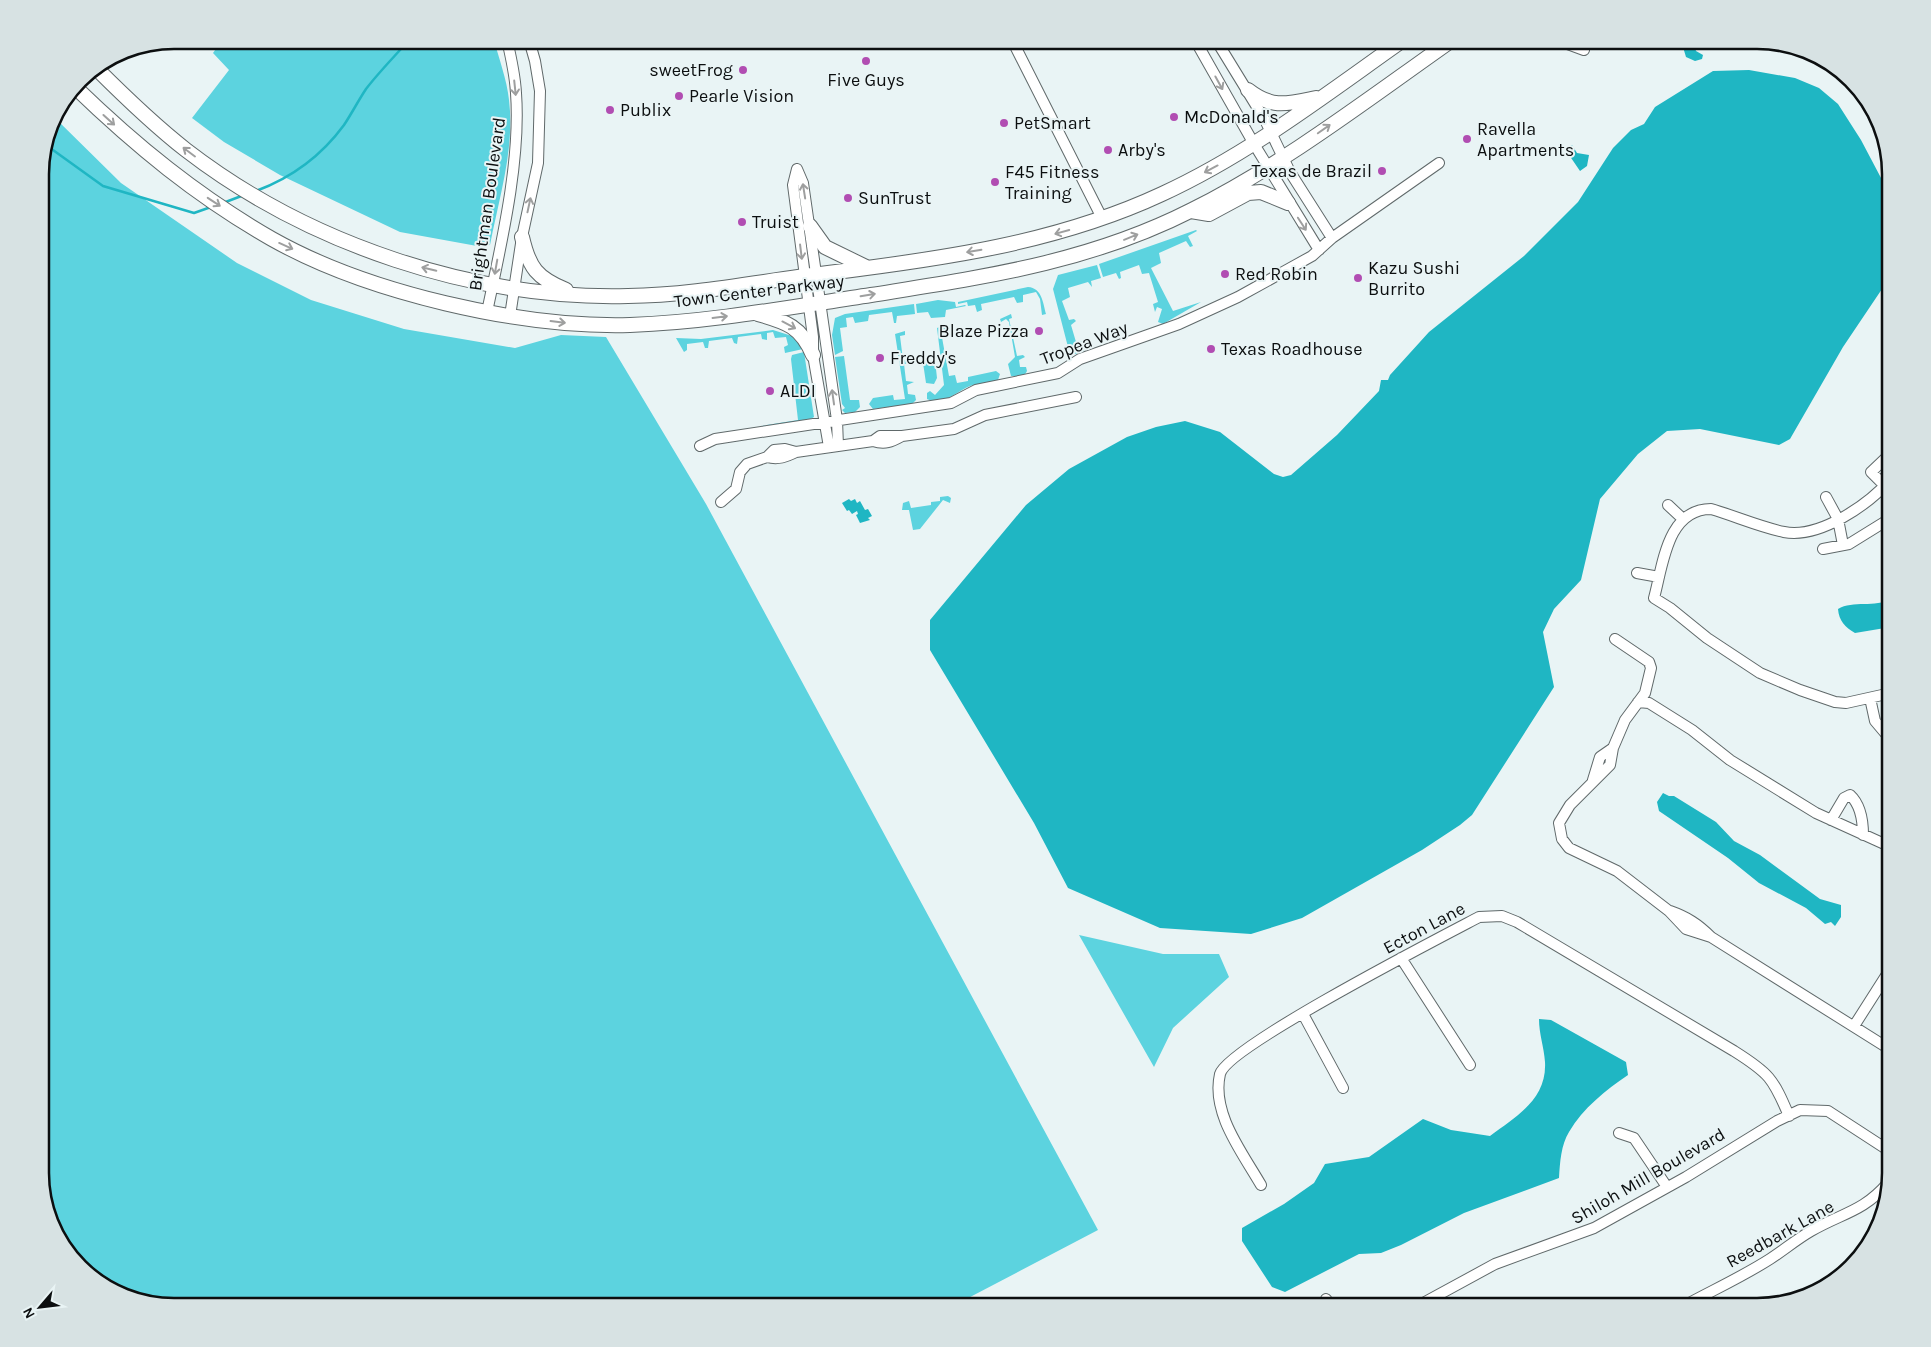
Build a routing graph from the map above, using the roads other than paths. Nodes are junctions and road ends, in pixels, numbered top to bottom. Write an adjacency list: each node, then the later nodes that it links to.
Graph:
1 (509, 49): 26 (street, Brightman Boulevard, one-way to 26)
2 (532, 49): 21 (street, one-way to 2)
3 (1017, 49): 19 (street)
4 (1201, 49): 13 (street, one-way to 13)
5 (1222, 49): 9 (street)
6 (1390, 49): 11 (main road, Town Center Parkway)
7 (1439, 49): 14 (main road, Town Center Parkway, one-way to 7)
8 (101, 73): 26 (main road, Town Center Parkway, one-way to 8)
9 (1248, 90): 11 (main road); 12 (street)
10 (80, 92): 30 (main road, Town Center Parkway, one-way to 30)
11 (1321, 97): 12 (main road, Town Center Parkway)
12 (1272, 132): 13 (main road, Town Center Parkway); 14 (street)
13 (1254, 144): 16 (street); 19 (main road, Town Center Parkway, one-way to 19)
14 (1284, 156): 16 (main road, Town Center Parkway); 22 (street)
15 (1439, 163): 22 (street, Tropea Way)
16 (1268, 166): 17 (street); 18 (main road, Town Center Parkway)
17 (1288, 203): 18 (main road); 23 (street, one-way to 23)
18 (1191, 211): 29 (main road, Town Center Parkway, one-way to 18)
19 (1102, 218): 24 (main road, Town Center Parkway, one-way to 24)
20 (810, 226): 24 (main road); 25 (street); 25 (street, one-way to 25)
21 (522, 237): 27 (street); 28 (main road)
22 (1332, 238): 23 (street, Tropea Way)
23 (1319, 250): 35 (street, Tropea Way)
24 (867, 268): 25 (main road, Town Center Parkway)
25 (810, 275): 28 (main road, Town Center Parkway); 29 (street)
26 (493, 284): 27 (main road, Town Center Parkway); 30 (street, Brightman Boulevard)
27 (515, 288): 28 (main road, Town Center Parkway); 32 (street)
28 (578, 295)
29 (814, 303): 31 (main road, Town Center Parkway); 33 (street); 35 (street, one-way to 29)
30 (487, 312): 32 (main road, Town Center Parkway)
31 (752, 313): 32 (main road, Town Center Parkway, one-way to 31); 33 (main road, one-way to 33)
32 (510, 316)
33 (813, 355): 36 (street)
34 (1076, 397): 38 (street)
35 (837, 420): 36 (street, Tropea Way); 38 (street)
36 (823, 423): 37 (street, Tropea Way); 38 (street)
37 (700, 446)
38 (833, 446): 43 (street)
39 (1882, 462): 40 (street)
40 (1882, 478)
41 (1882, 487): 46 (street)
42 (1826, 497): 46 (street)
43 (721, 502)
44 (1668, 505): 45 (street)
45 (1683, 519): 46 (street); 51 (street)
46 (1838, 519): 48 (street)
47 (1882, 524): 48 (street)
48 (1843, 545): 49 (street)
49 (1823, 549)
50 (1637, 573): 51 (street)
51 (1659, 577): 54 (street)
52 (1615, 638): 55 (street)
53 (1882, 695): 54 (street)
54 (1870, 698): 56 (street)
55 (1638, 702): 57 (street); 63 (street)
56 (1882, 729)
57 (1831, 820): 58 (street); 58 (street)
58 (1862, 835): 59 (street)
59 (1882, 843)
60 (1401, 958): 62 (street, Ecton Lane); 65 (street); 67 (street, Ecton Lane)
61 (1882, 982): 63 (street)
62 (1303, 1014): 66 (street); 70 (street, Ecton Lane)
63 (1854, 1026): 64 (street)
64 (1882, 1044)
65 (1470, 1065)
66 (1343, 1088)
67 (1789, 1116): 69 (street, Shiloh Mill Boulevard); 71 (street, Shiloh Mill Boulevard)
68 (1619, 1133): 71 (street)
69 (1882, 1146)
70 (1261, 1185)
71 (1667, 1187): 73 (street, Shiloh Mill Boulevard)
72 (1881, 1192): 74 (street, Reedbark Lane)
73 (1433, 1298)
74 (1698, 1298)

